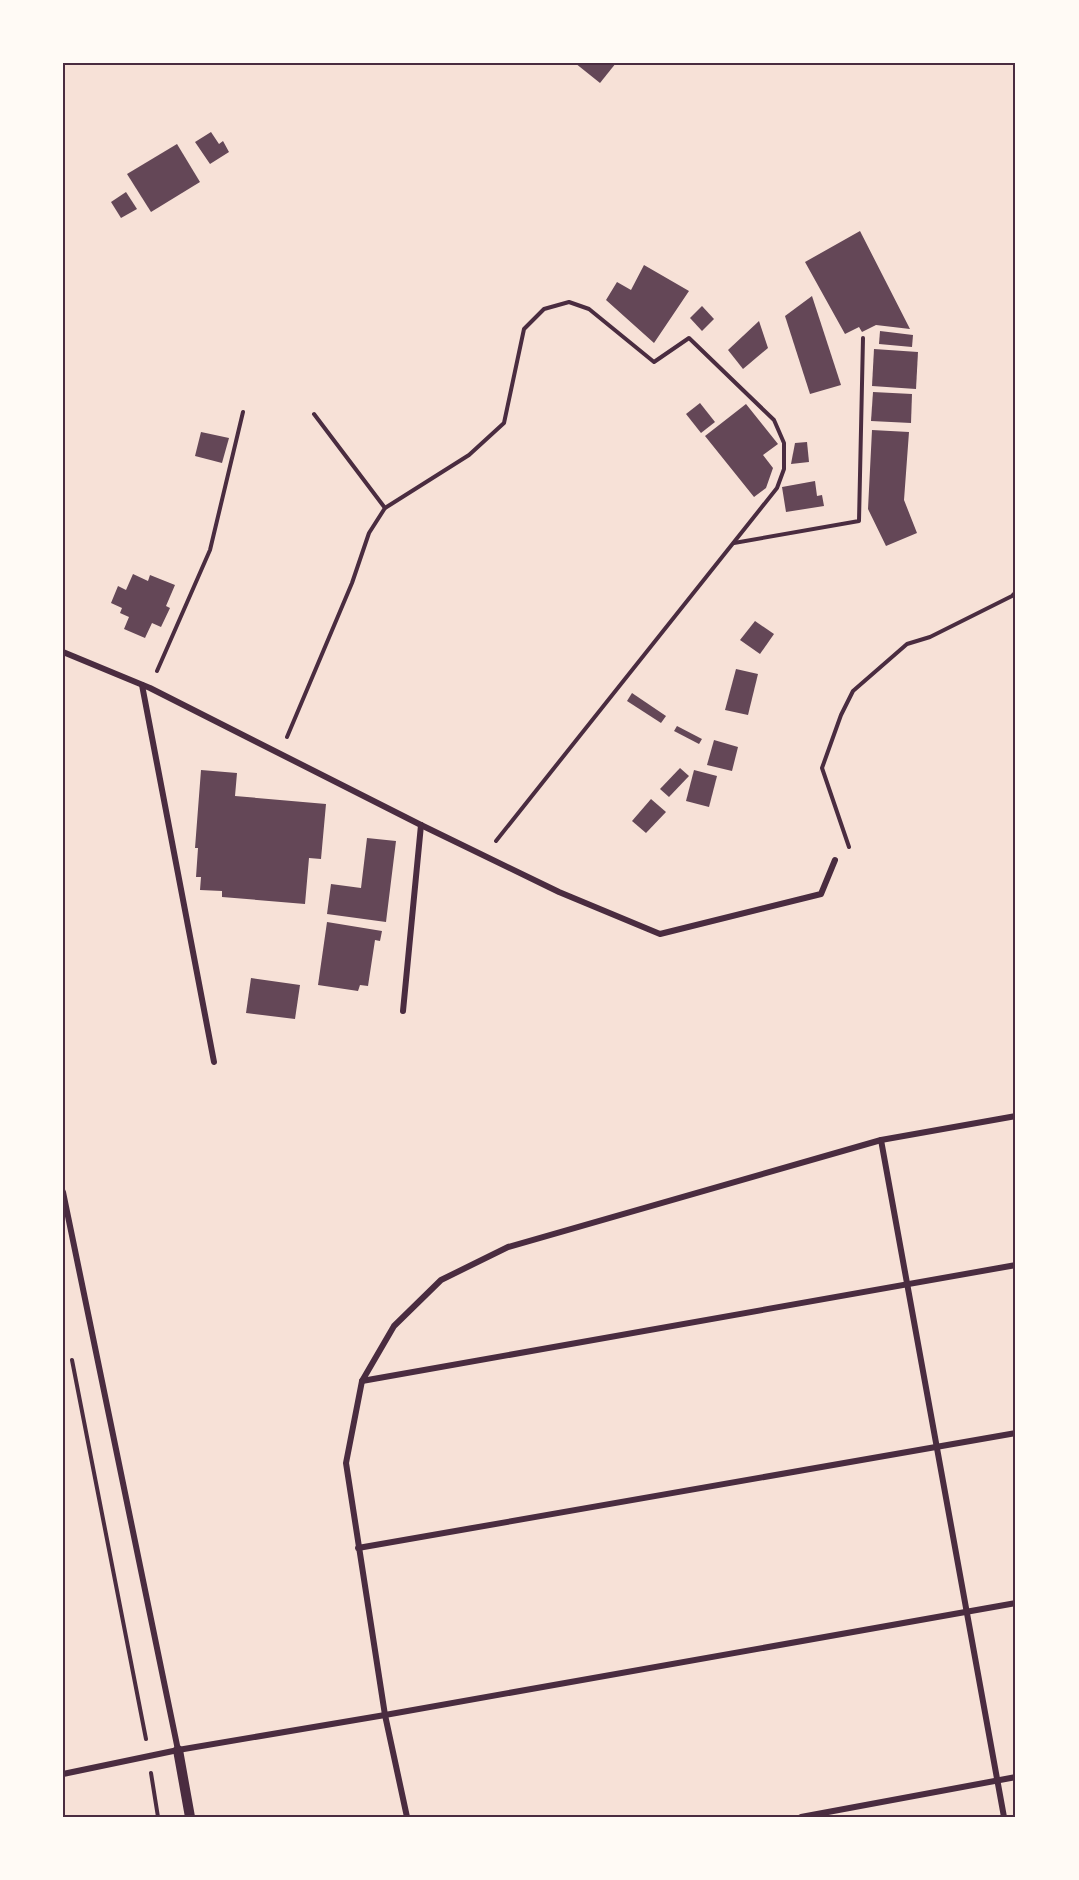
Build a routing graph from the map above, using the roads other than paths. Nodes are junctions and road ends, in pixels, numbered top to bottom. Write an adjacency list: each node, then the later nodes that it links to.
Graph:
1 (63, 652): 2 (street)
2 (142, 685): 3 (street); 6 (street)
3 (421, 825): 4 (street); 5 (street)
4 (835, 860)
5 (403, 1011)
6 (214, 1062)
7 (1016, 1116): 8 (street)
8 (881, 1140): 11 (street); 12 (street)
9 (63, 1192): 19 (street)
10 (1016, 1265): 11 (street)
11 (906, 1285): 12 (street); 14 (street)
12 (362, 1381): 15 (street)
13 (1016, 1433): 14 (street)
14 (938, 1446): 15 (street); 17 (street)
15 (358, 1548): 18 (street)
16 (1016, 1603): 17 (street)
17 (968, 1612): 18 (street); 22 (street)
18 (385, 1715): 19 (street); 24 (street)
19 (177, 1750): 20 (street); 23 (street)
20 (63, 1774)
21 (1016, 1777): 22 (street)
22 (998, 1780): 25 (street); 26 (street)
23 (190, 1817)
24 (406, 1817)
25 (801, 1817)
26 (1004, 1817)

